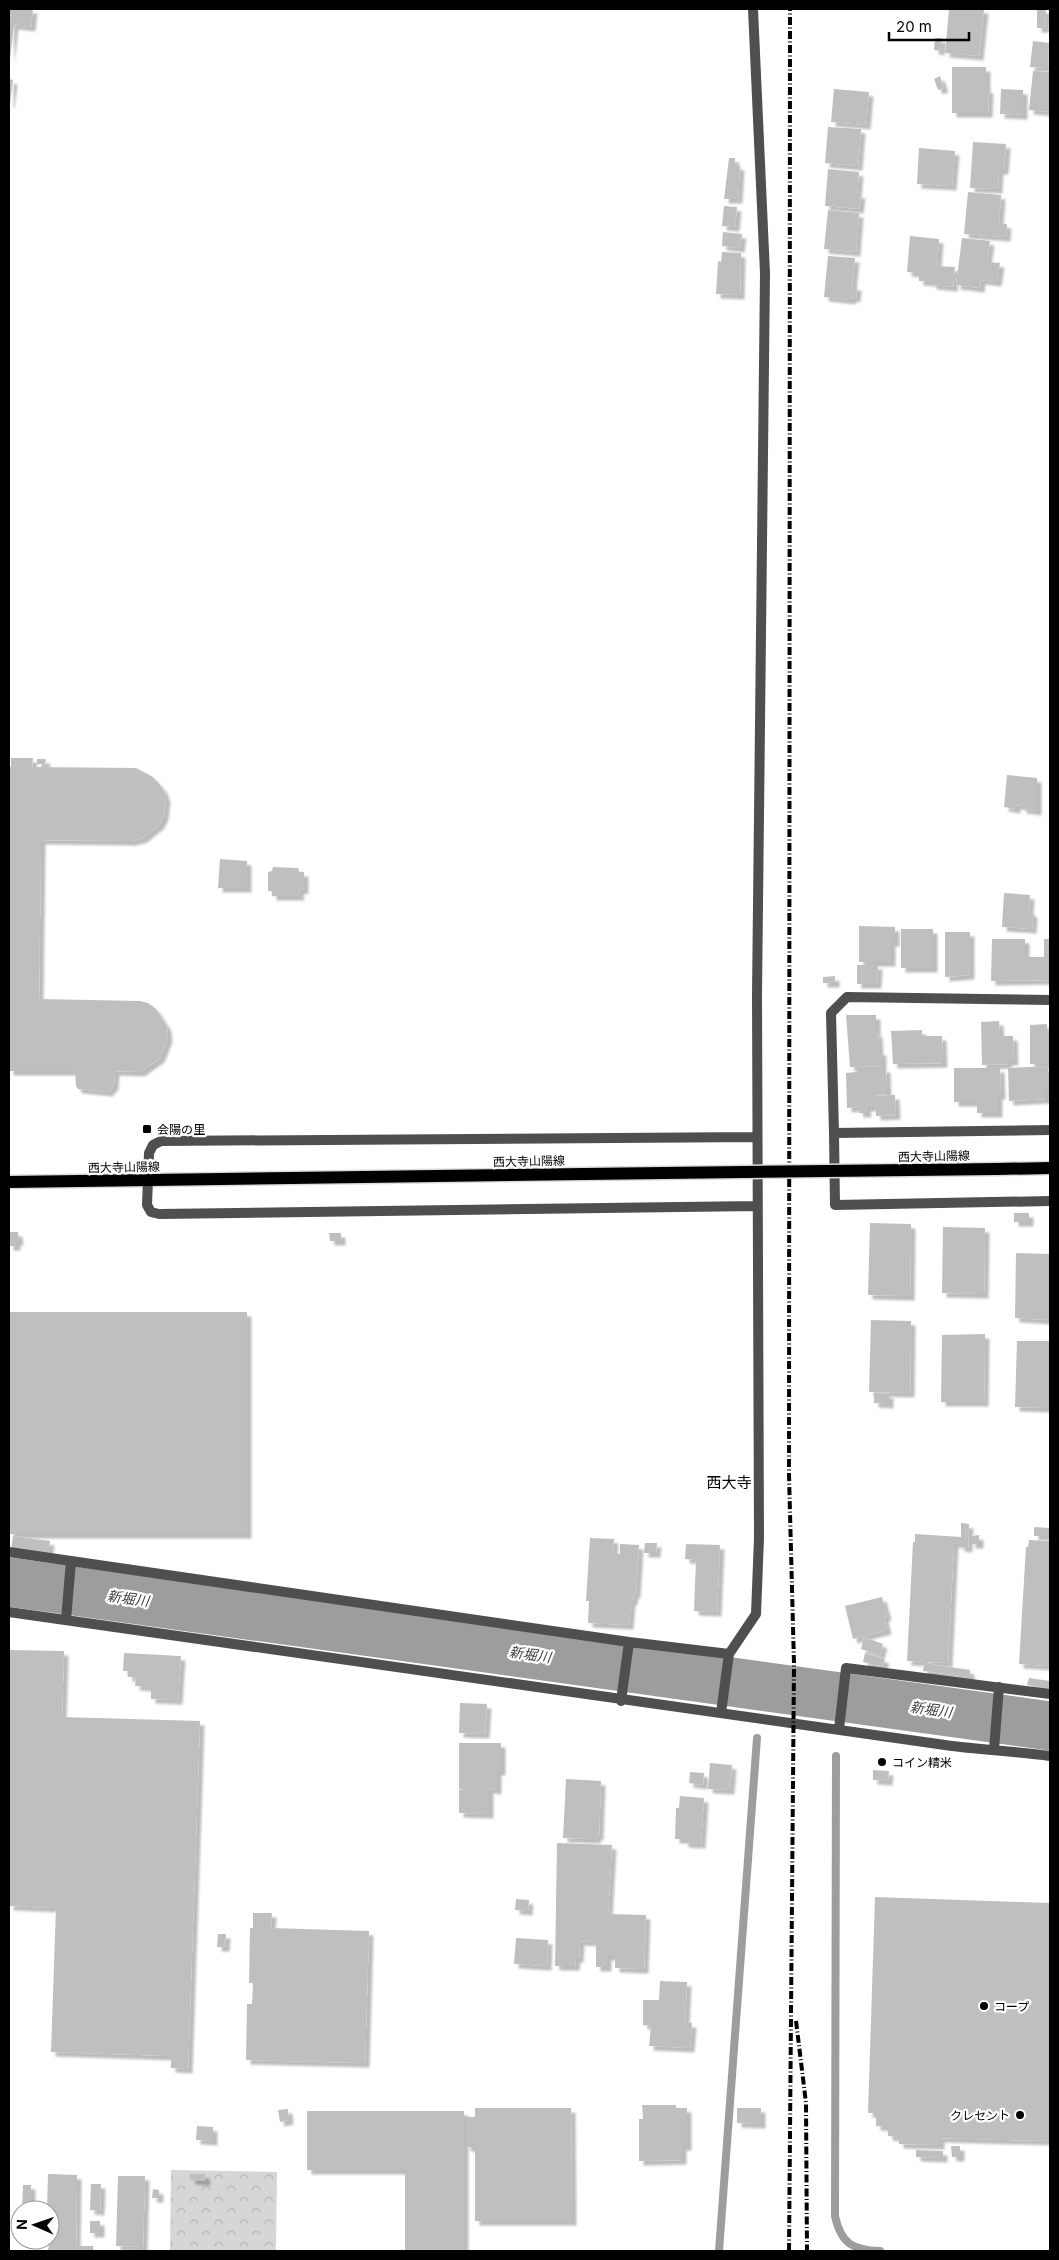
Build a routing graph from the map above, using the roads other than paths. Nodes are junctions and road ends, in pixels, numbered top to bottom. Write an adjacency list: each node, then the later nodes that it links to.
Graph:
1 (753, 9): 5 (street)
2 (1050, 1000): 4 (street)
3 (1050, 1130): 4 (street)
4 (834, 1133): 9 (street)
5 (757, 1136): 7 (street); 10 (street)
6 (1050, 1168): 7 (main road, 西大寺山陽線, bridge)
7 (148, 1180): 8 (main road, 西大寺山陽線); 10 (street)
8 (9, 1182)
9 (1050, 1202)
10 (757, 1206): 16 (street)
11 (9, 1552): 12 (street)
12 (71, 1565): 14 (street); 15 (street)
13 (9, 1612): 14 (street)
14 (66, 1620): 19 (street)
15 (629, 1642): 16 (street); 19 (street)
16 (728, 1658): 20 (street)
17 (999, 1692): 18 (street); 21 (street); 22 (street)
18 (1050, 1694)
19 (621, 1701): 20 (street)
20 (721, 1713): 21 (street)
21 (839, 1729): 22 (street)
22 (994, 1749): 23 (street)
23 (1050, 1756)

